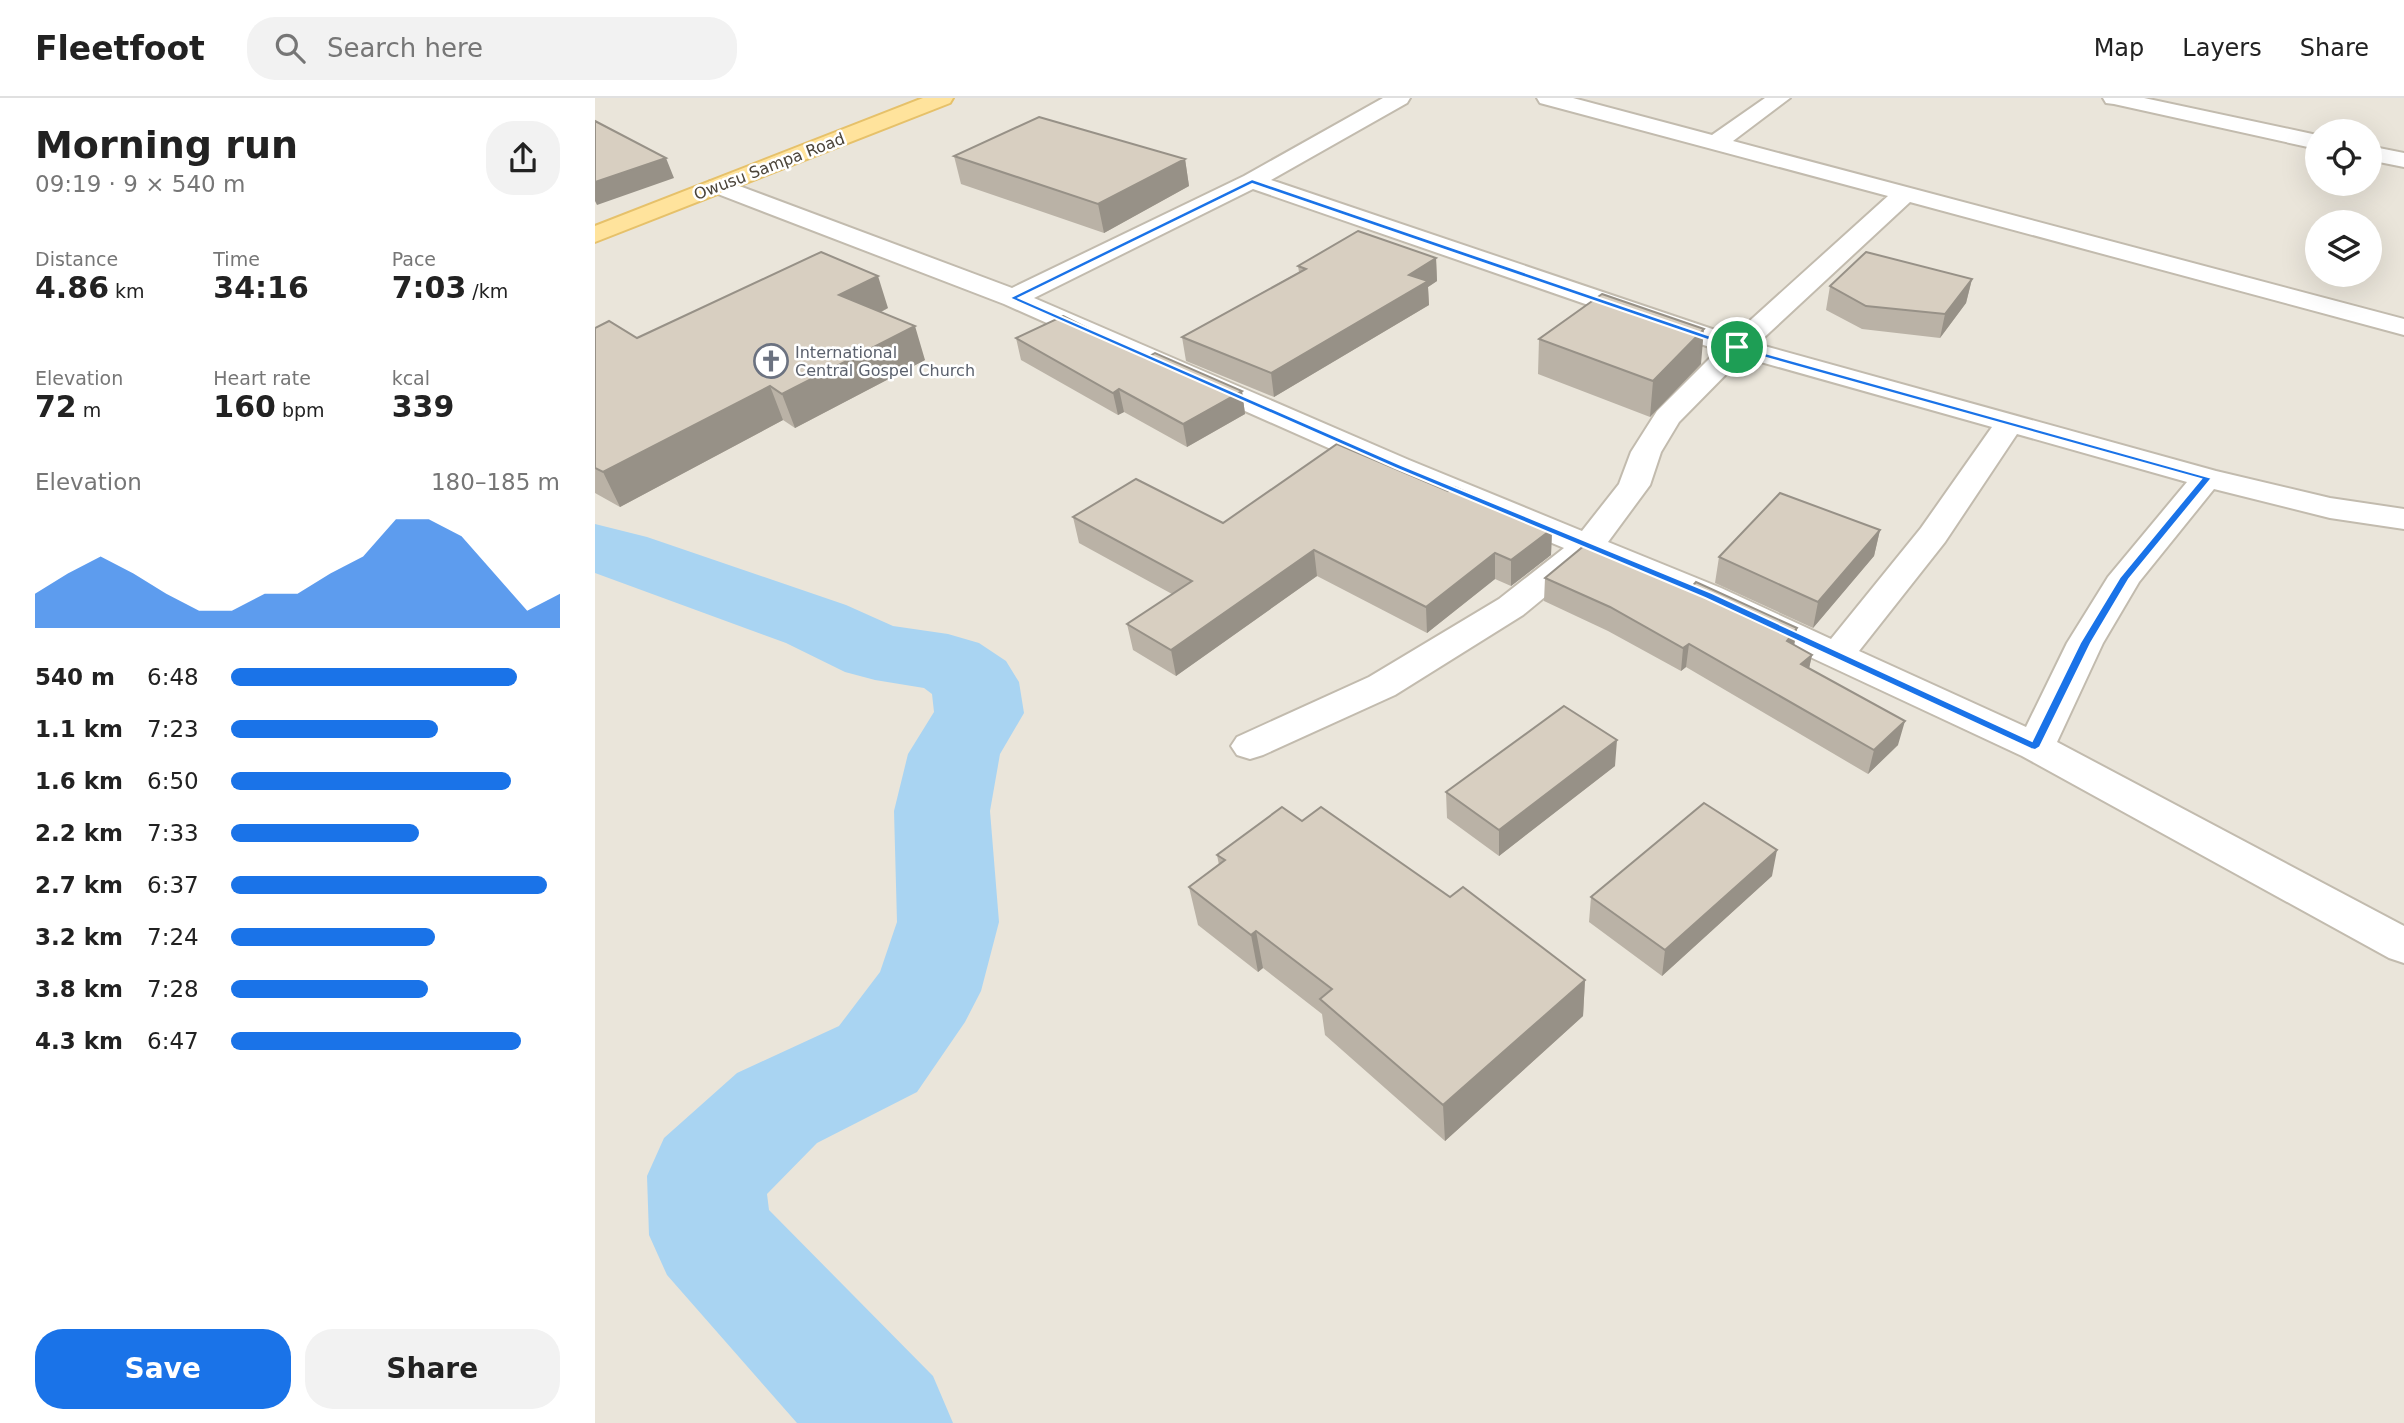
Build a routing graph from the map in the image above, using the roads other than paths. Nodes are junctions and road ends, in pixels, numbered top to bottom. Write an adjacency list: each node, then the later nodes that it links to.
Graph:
1 (943, 98): 12 (main road, Owusu Sampa Road)
2 (1399, 98): 11 (street)
3 (1548, 98): 8 (street)
4 (1779, 98): 8 (street)
5 (2114, 98): 6 (street)
6 (2141, 101): 7 (street)
7 (2305, 139)
8 (1717, 142): 13 (street)
9 (2382, 156): 10 (street)
10 (2404, 160)
11 (1252, 181): 15 (street); 18 (street)
12 (718, 186): 14 (main road, Owusu Sampa Road); 15 (street)
13 (1906, 193): 17 (street); 18 (street)
14 (595, 235)
15 (1013, 298): 22 (street)
16 (2404, 298): 17 (street)
17 (2394, 324)
18 (1737, 347): 19 (street); 22 (street)
19 (2010, 423): 20 (street); 23 (street)
20 (2207, 478): 21 (street); 25 (street)
21 (2404, 519)
22 (1589, 544): 23 (street); 24 (street)
23 (1838, 654): 25 (street)
24 (1250, 746)
25 (2035, 747): 26 (street)
26 (2404, 946)

